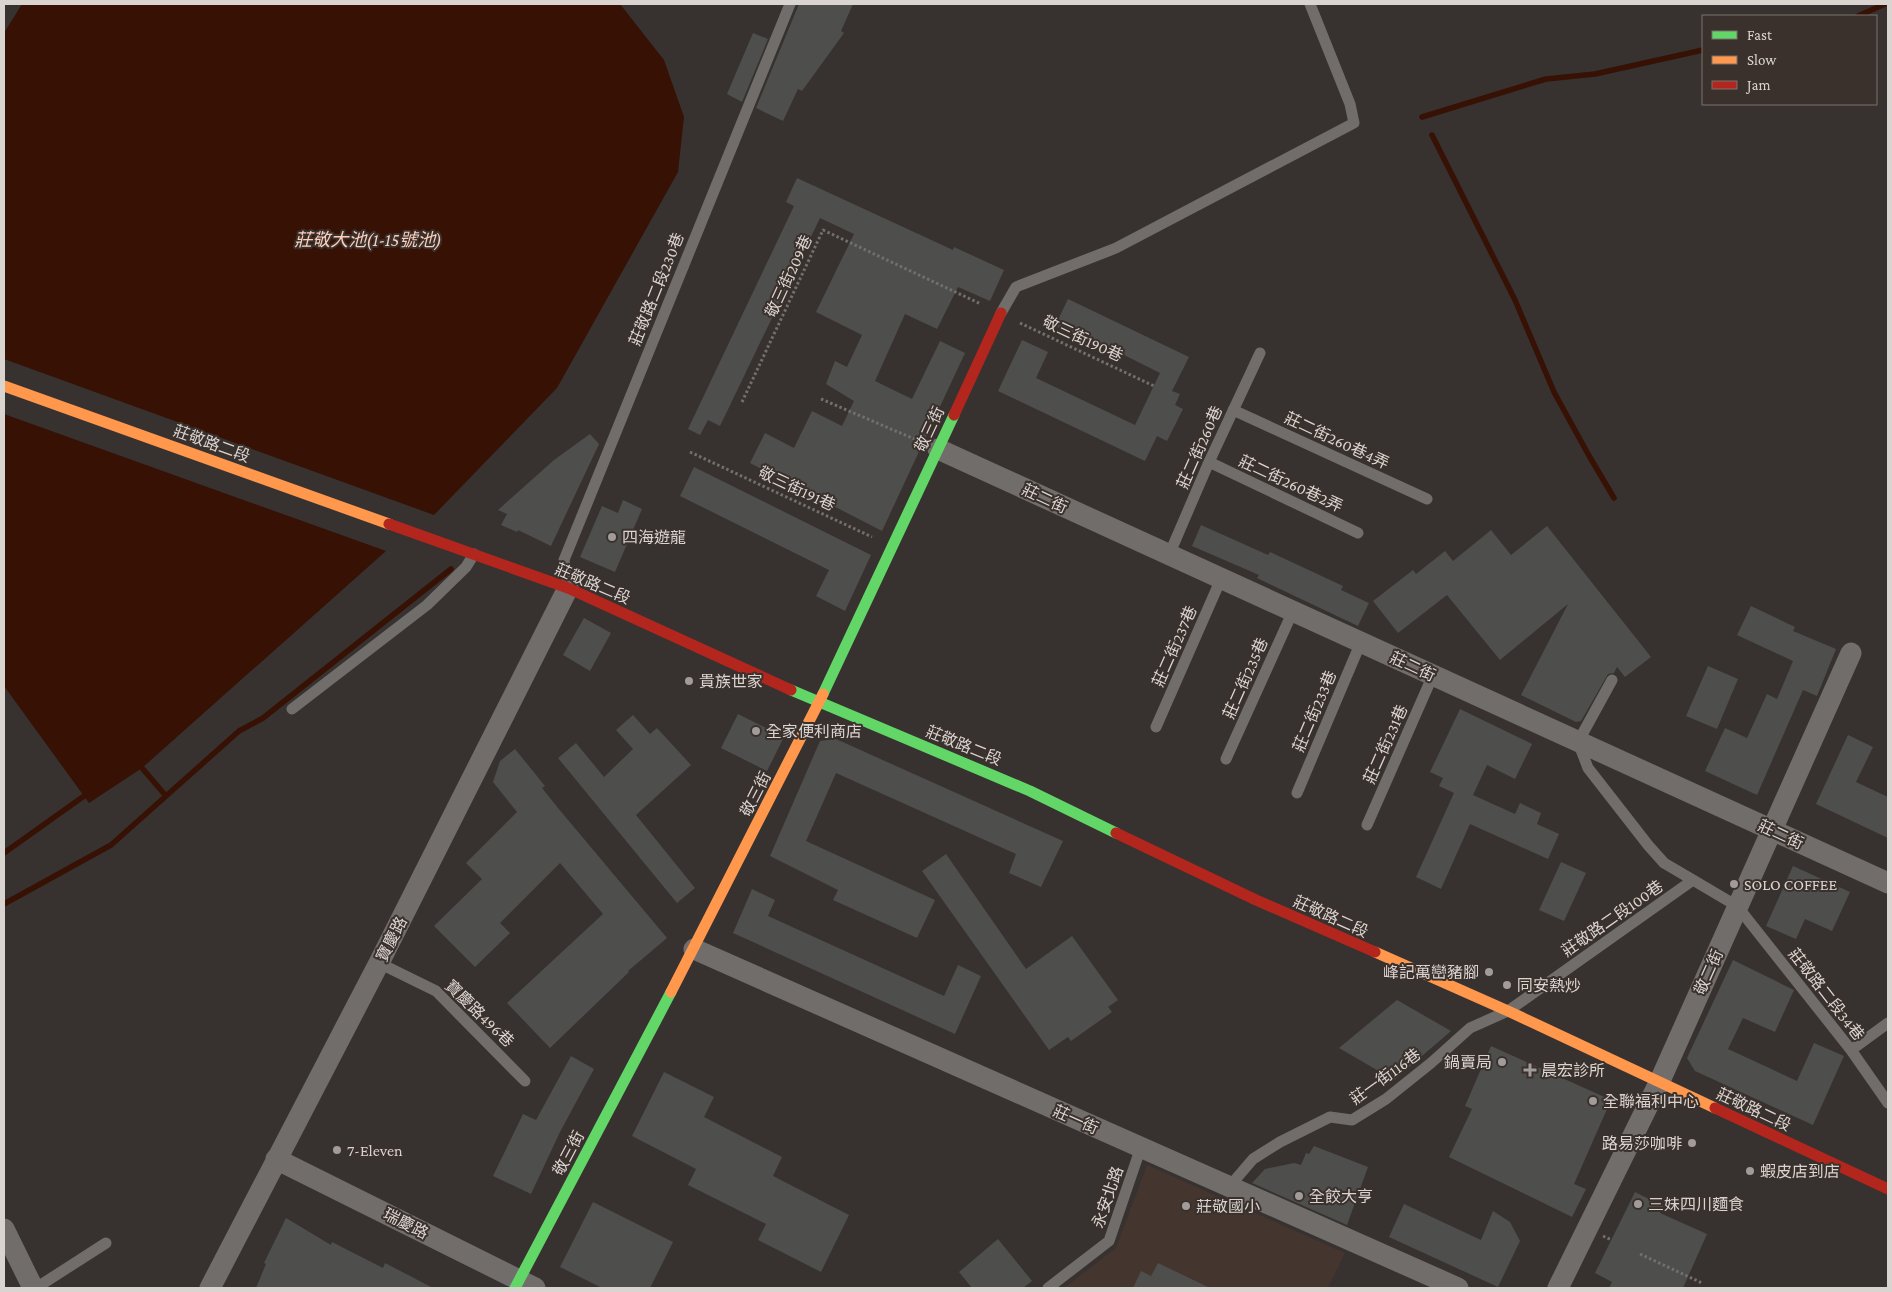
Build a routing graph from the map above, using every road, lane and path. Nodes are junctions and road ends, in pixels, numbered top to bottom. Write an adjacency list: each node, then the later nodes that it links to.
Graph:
1 (790, 4): 19 (lane, 莊敬路二段230巷)
2 (1310, 4): 3 (lane)
3 (1001, 313): 6 (path, 敬三街190巷); 8 (path, 敬三街209巷); 10 (street, 敬三街)
4 (1260, 353): 9 (lane, 莊二街260巷)
5 (4, 386): 16 (street, 莊敬路二段)
6 (1154, 386)
7 (821, 398): 10 (path)
8 (742, 402)
9 (1233, 410): 12 (lane, 莊二街260巷); 13 (lane, 莊二街260巷4弄)
10 (938, 449): 15 (street, 敬三街); 17 (street, 莊二街)
11 (690, 452): 15 (path, 敬三街191巷)
12 (1209, 462): 14 (lane, 莊二街260巷2弄); 17 (lane, 莊二街260巷)
13 (1426, 500)
14 (1358, 533)
15 (893, 547): 25 (street, 敬三街)
16 (474, 554): 19 (street, 莊敬路二段); 26 (lane)
17 (1169, 555): 18 (street, 莊二街)
18 (1221, 578): 20 (street, 莊二街); 27 (lane, 莊二街237巷)
19 (568, 588): 25 (street, 莊敬路二段); 37 (street, 寶慶路)
20 (1293, 611): 21 (street, 莊二街); 29 (lane, 莊二街235巷)
21 (1361, 642): 23 (street, 莊二街); 30 (lane, 莊二街233巷)
22 (1851, 653): 32 (street, 敬二街)
23 (1433, 675): 28 (street, 莊二街); 31 (lane, 莊二街231巷)
24 (1612, 680): 28 (lane)
25 (820, 703): 36 (street, 敬三街); 38 (street, 莊敬路二段)
26 (292, 710)
27 (1156, 727)
28 (1578, 742): 32 (street, 莊二街); 33 (lane)
29 (1226, 759)
30 (1297, 793)
31 (1367, 825)
32 (1773, 831): 34 (street, 莊二街); 35 (street, 敬二街)
33 (1693, 880): 35 (lane); 38 (lane, 莊敬路二段100巷)
34 (1888, 883)
35 (1736, 906): 40 (lane, 莊敬路二段34巷); 42 (street, 敬二街)
36 (694, 949): 44 (street, 莊一街); 52 (street, 敬三街)
37 (379, 963): 41 (lane, 寶慶路496巷); 45 (street, 寶慶路)
38 (1508, 1011): 42 (street, 莊敬路二段); 46 (lane, 莊一街116巷)
39 (1888, 1023): 40 (lane)
40 (1851, 1050): 43 (lane, 莊敬路二段34巷)
41 (525, 1081)
42 (1659, 1083): 47 (street, 莊敬路二段); 57 (street, 敬二街)
43 (1888, 1103)
44 (1141, 1148): 46 (street, 莊一街); 55 (lane, 永安北路)
45 (276, 1159): 52 (street, 瑞慶路); 54 (street, 寶慶路)
46 (1229, 1187): 56 (street, 莊一街)
47 (1888, 1189)
48 (4, 1229): 53 (street)
49 (106, 1243): 53 (lane)
50 (1640, 1254): 51 (path)
51 (1702, 1283)
52 (523, 1286)
53 (34, 1288)
54 (210, 1288)
55 (1048, 1288)
56 (1458, 1288)
57 (1558, 1288)

